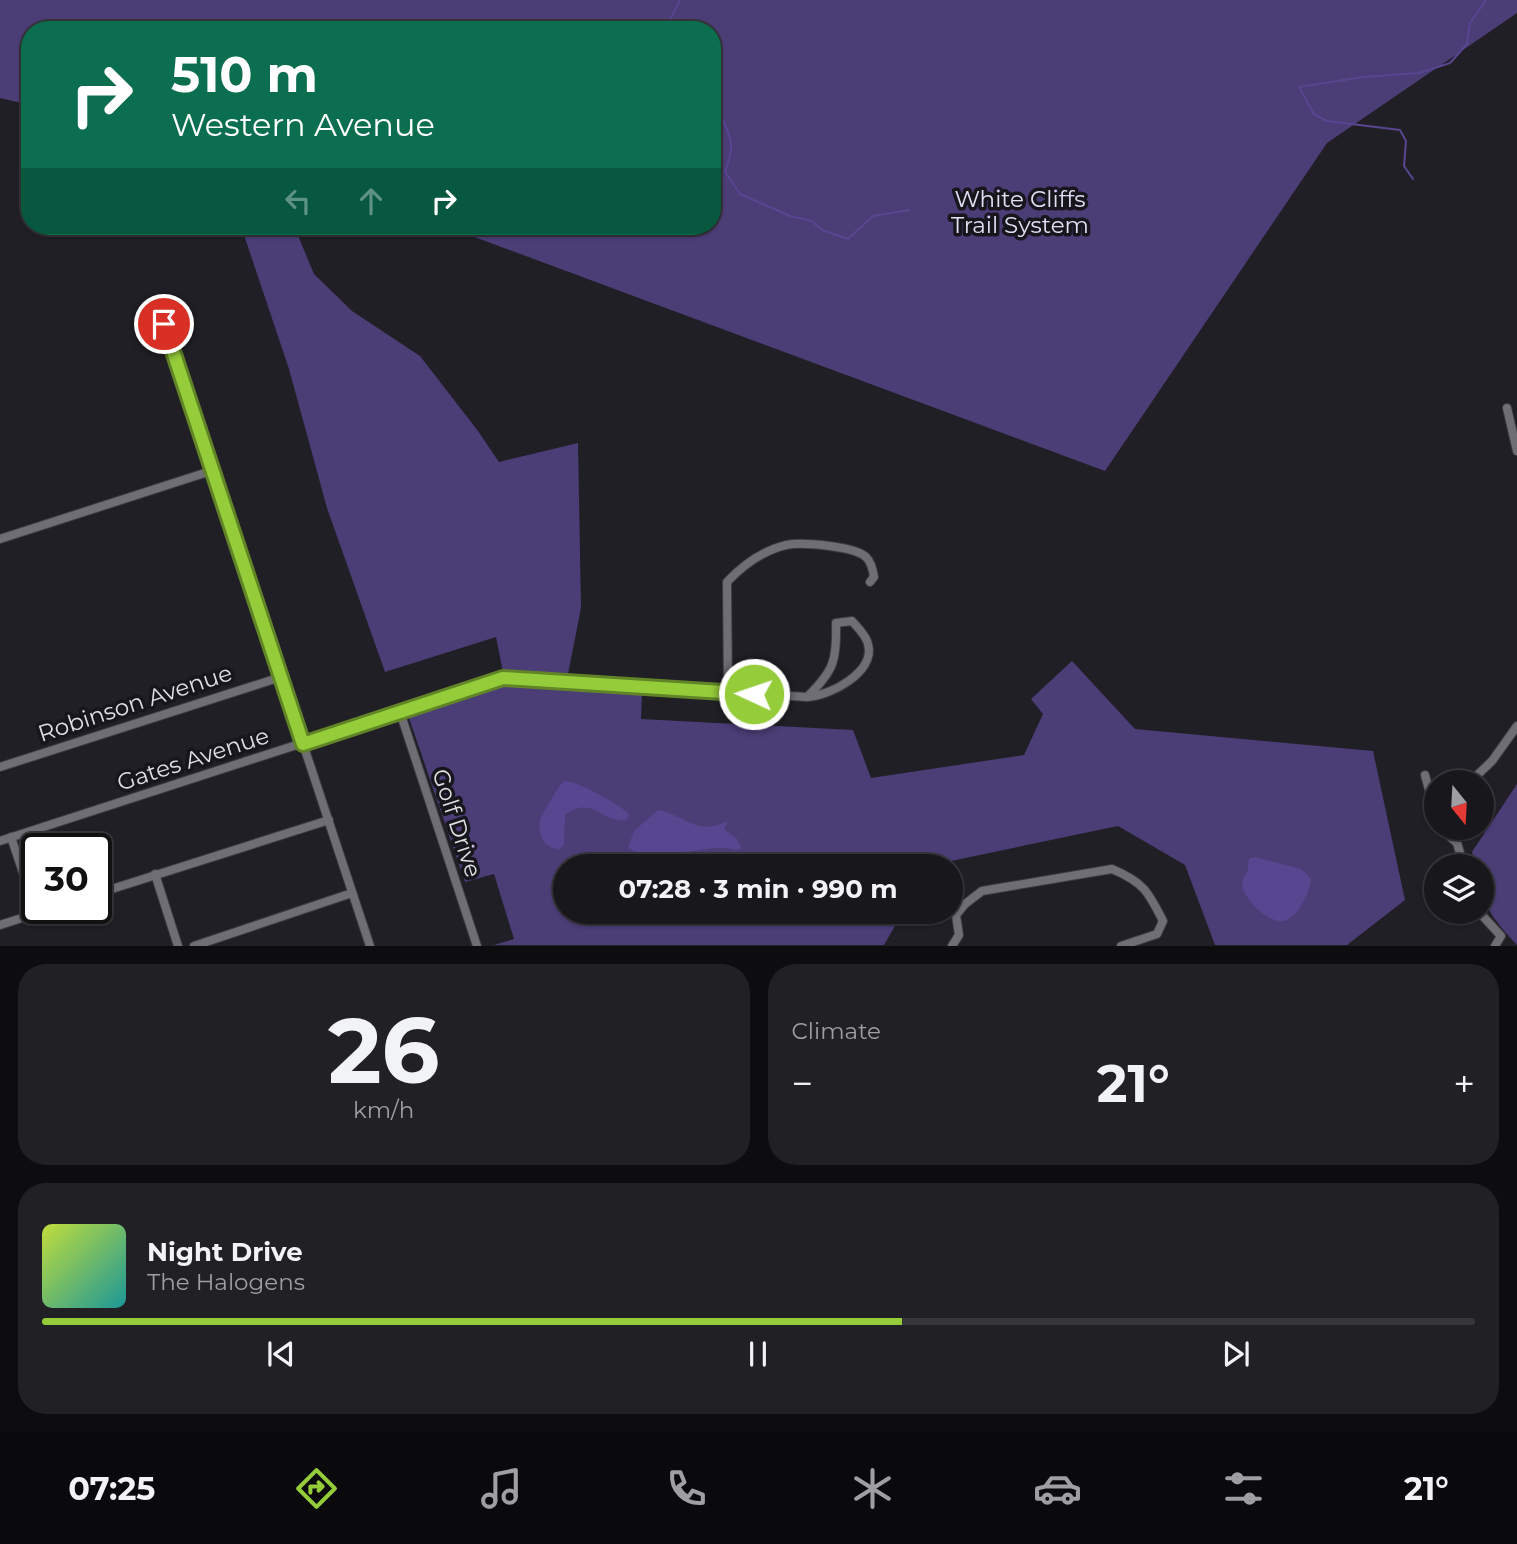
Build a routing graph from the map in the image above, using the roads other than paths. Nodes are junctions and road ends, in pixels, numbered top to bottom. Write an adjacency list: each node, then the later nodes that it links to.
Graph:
1 (164, 324): 4 (street)
2 (1507, 408): 3 (street)
3 (1517, 451)
4 (214, 470): 5 (street); 7 (street)
5 (0, 539)
6 (870, 582): 8 (street)
7 (281, 677): 12 (street); 13 (street, Robinson Avenue)
8 (728, 693): 9 (street, Gates Avenue); 10 (street, Gates Avenue)
9 (807, 697): 9 (street)
10 (400, 712): 12 (street, Gates Avenue); 28 (street, Golf Drive)
11 (1517, 726): 14 (street)
12 (303, 744): 15 (street); 16 (street, Gates Avenue)
13 (0, 767)
14 (1483, 770)
15 (329, 820): 19 (street); 21 (street)
16 (11, 837): 17 (street, Gates Avenue); 18 (street)
17 (0, 841)
18 (21, 867)
19 (155, 874): 20 (street); 25 (street)
20 (112, 889)
21 (352, 892): 26 (street); 27 (street)
22 (21, 919): 24 (street)
23 (1490, 924): 31 (street)
24 (0, 925)
25 (178, 946)
26 (194, 946)
27 (370, 946)
28 (477, 946)
29 (952, 946): 30 (street)
30 (1121, 946)
31 (1495, 946)

